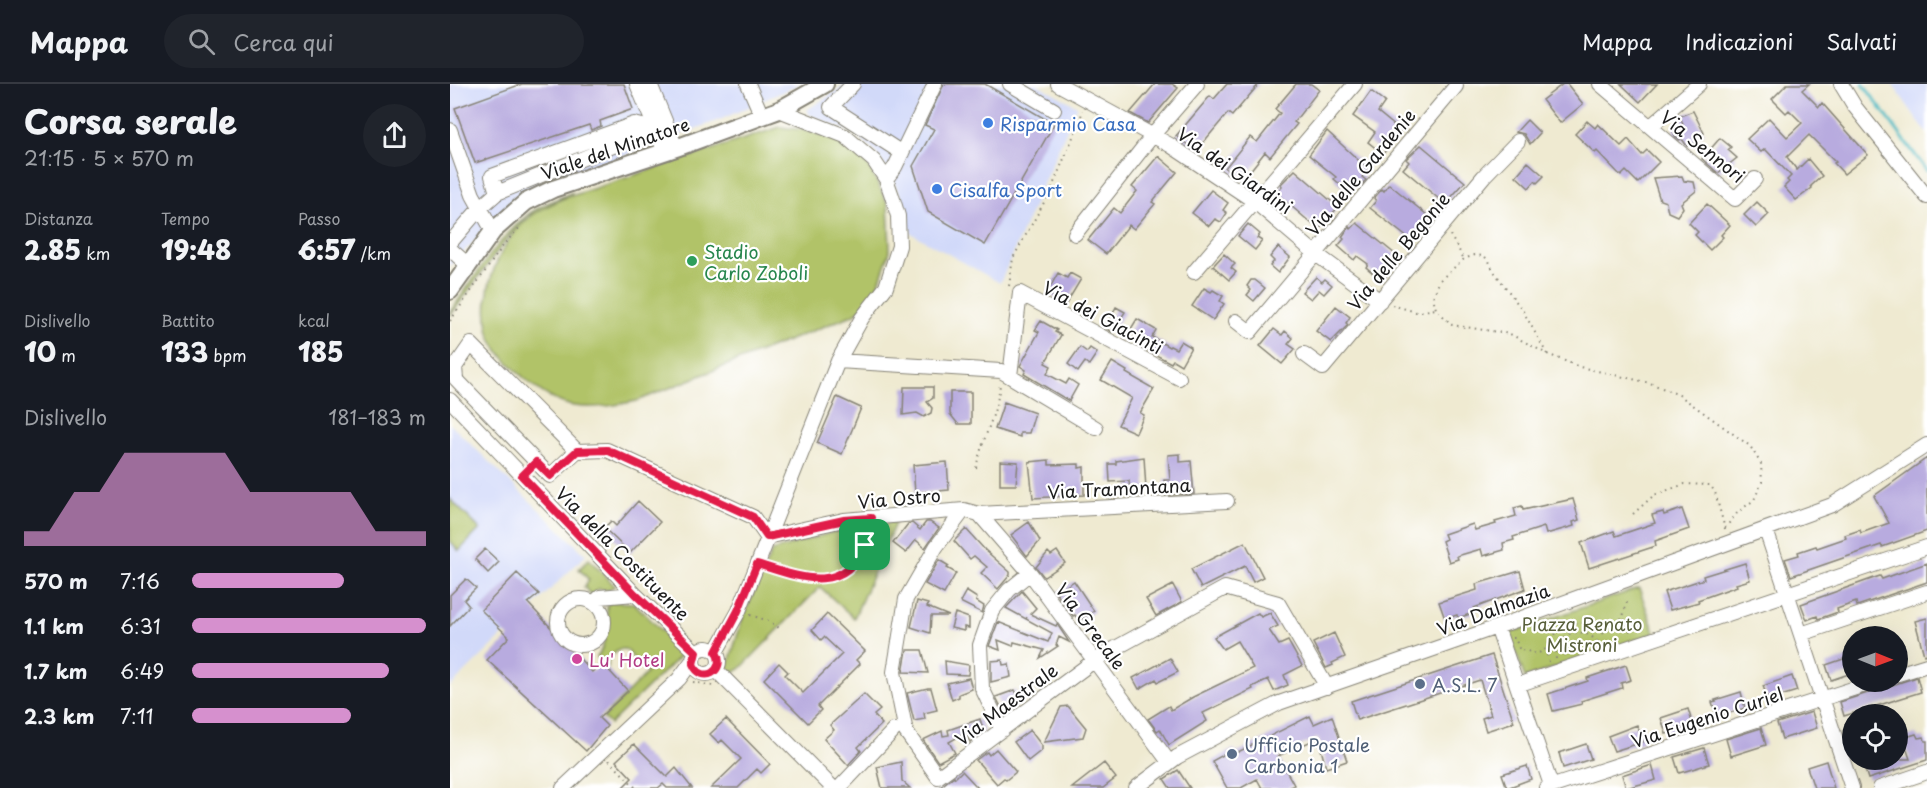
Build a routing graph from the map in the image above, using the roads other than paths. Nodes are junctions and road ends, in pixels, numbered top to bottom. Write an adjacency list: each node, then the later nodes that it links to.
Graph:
1 (637, 84): 19 (street)
2 (650, 84): 23 (street)
3 (748, 84): 17 (street)
4 (853, 84): 24 (street)
5 (935, 84): 24 (street)
6 (1010, 84): 16 (street)
7 (1059, 84): 21 (street, Via dei Giardini)
8 (1197, 84): 21 (street)
9 (1355, 84): 28 (street)
10 (1600, 84): 18 (street, Via Sennori)
11 (1699, 84): 18 (street)
12 (1840, 84): 27 (street)
13 (1456, 86): 34 (street, Via delle Gardenie)
14 (814, 87): 15 (main road, Viale del Minatore)
15 (779, 110): 17 (main road, Viale del Minatore); 25 (street)
16 (1054, 110)
17 (762, 116): 23 (main road, Viale del Minatore)
18 (1651, 126): 26 (street, Via Sennori)
19 (655, 129): 23 (street); 29 (street)
20 (450, 130): 29 (street)
21 (1153, 135): 28 (street, Via dei Giardini); 31 (street)
22 (1518, 141): 38 (street, Via delle Begonie)
23 (670, 150): 30 (main road, Viale del Minatore)
24 (902, 153): 25 (street)
25 (886, 179): 41 (street)
26 (1755, 179)
27 (1927, 197)
28 (1254, 201): 34 (street, Via dei Giardini); 36 (street)
29 (480, 208): 30 (street); 32 (street)
30 (493, 231): 35 (main road, Viale del Minatore)
31 (1076, 234)
32 (450, 243)
33 (450, 249): 35 (street)
34 (1316, 254): 38 (street, Via dei Giardini); 39 (street, Via delle Gardenie)
35 (469, 266): 37 (main road, Viale del Minatore)
36 (1194, 272)
37 (450, 291)
38 (1380, 301): 40 (street, Via delle Begonie)
39 (1236, 321)
40 (1304, 354)
41 (838, 361): 42 (street); 54 (street)
42 (1005, 374): 43 (street, Via dei Giacinti); 45 (street)
43 (1179, 378)
44 (450, 400): 49 (street, Via della Costituente)
45 (1096, 428)
46 (1927, 445): 53 (street, Via Dalmazia)
47 (577, 451): 48 (street); 48 (street); 54 (street)
48 (536, 462): 49 (street)
49 (522, 476): 59 (street, Via della Costituente)
50 (1227, 501): 52 (street, Via Tramontana)
51 (964, 510): 52 (street, Via Ostro); 54 (street, Via Ostro); 76 (street, Via Maestrale)
52 (979, 514): 56 (street, Via Grecale)
53 (1766, 530): 58 (street); 61 (street, Via Dalmazia)
54 (767, 537): 63 (street)
55 (1927, 547): 58 (street)
56 (1029, 573): 65 (street, Via Grecale); 76 (street)
57 (1927, 592): 62 (street)
58 (1787, 593): 62 (street); 71 (street)
59 (635, 594): 60 (street); 64 (street, Via della Costituente)
60 (594, 603)
61 (1497, 627): 71 (street); 72 (street, Via Dalmazia)
62 (1801, 634): 74 (street)
63 (716, 652): 64 (street); 67 (street)
64 (695, 656): 69 (street); 70 (street)
65 (1099, 658): 72 (street, Via Maestrale); 76 (street, Via Maestrale); 77 (street, Via Grecale)
66 (1927, 665): 68 (street)
67 (716, 670): 69 (street); 81 (street)
68 (1908, 672)
69 (702, 674): 70 (street)
70 (680, 679): 80 (street)
71 (1517, 685): 79 (street)
72 (1327, 687): 77 (street, Via Dalmazia)
73 (1843, 692): 74 (street, Via Eugenio Curiel)
74 (1822, 699): 79 (street, Via Eugenio Curiel); 84 (street)
75 (894, 729): 82 (street)
76 (1002, 730)
77 (1170, 762): 83 (street, Via Dalmazia)
78 (1927, 772): 85 (street)
79 (1551, 787)
80 (563, 788)
81 (833, 788)
82 (838, 788)
83 (1136, 788)
84 (1852, 788)
85 (1880, 788)

